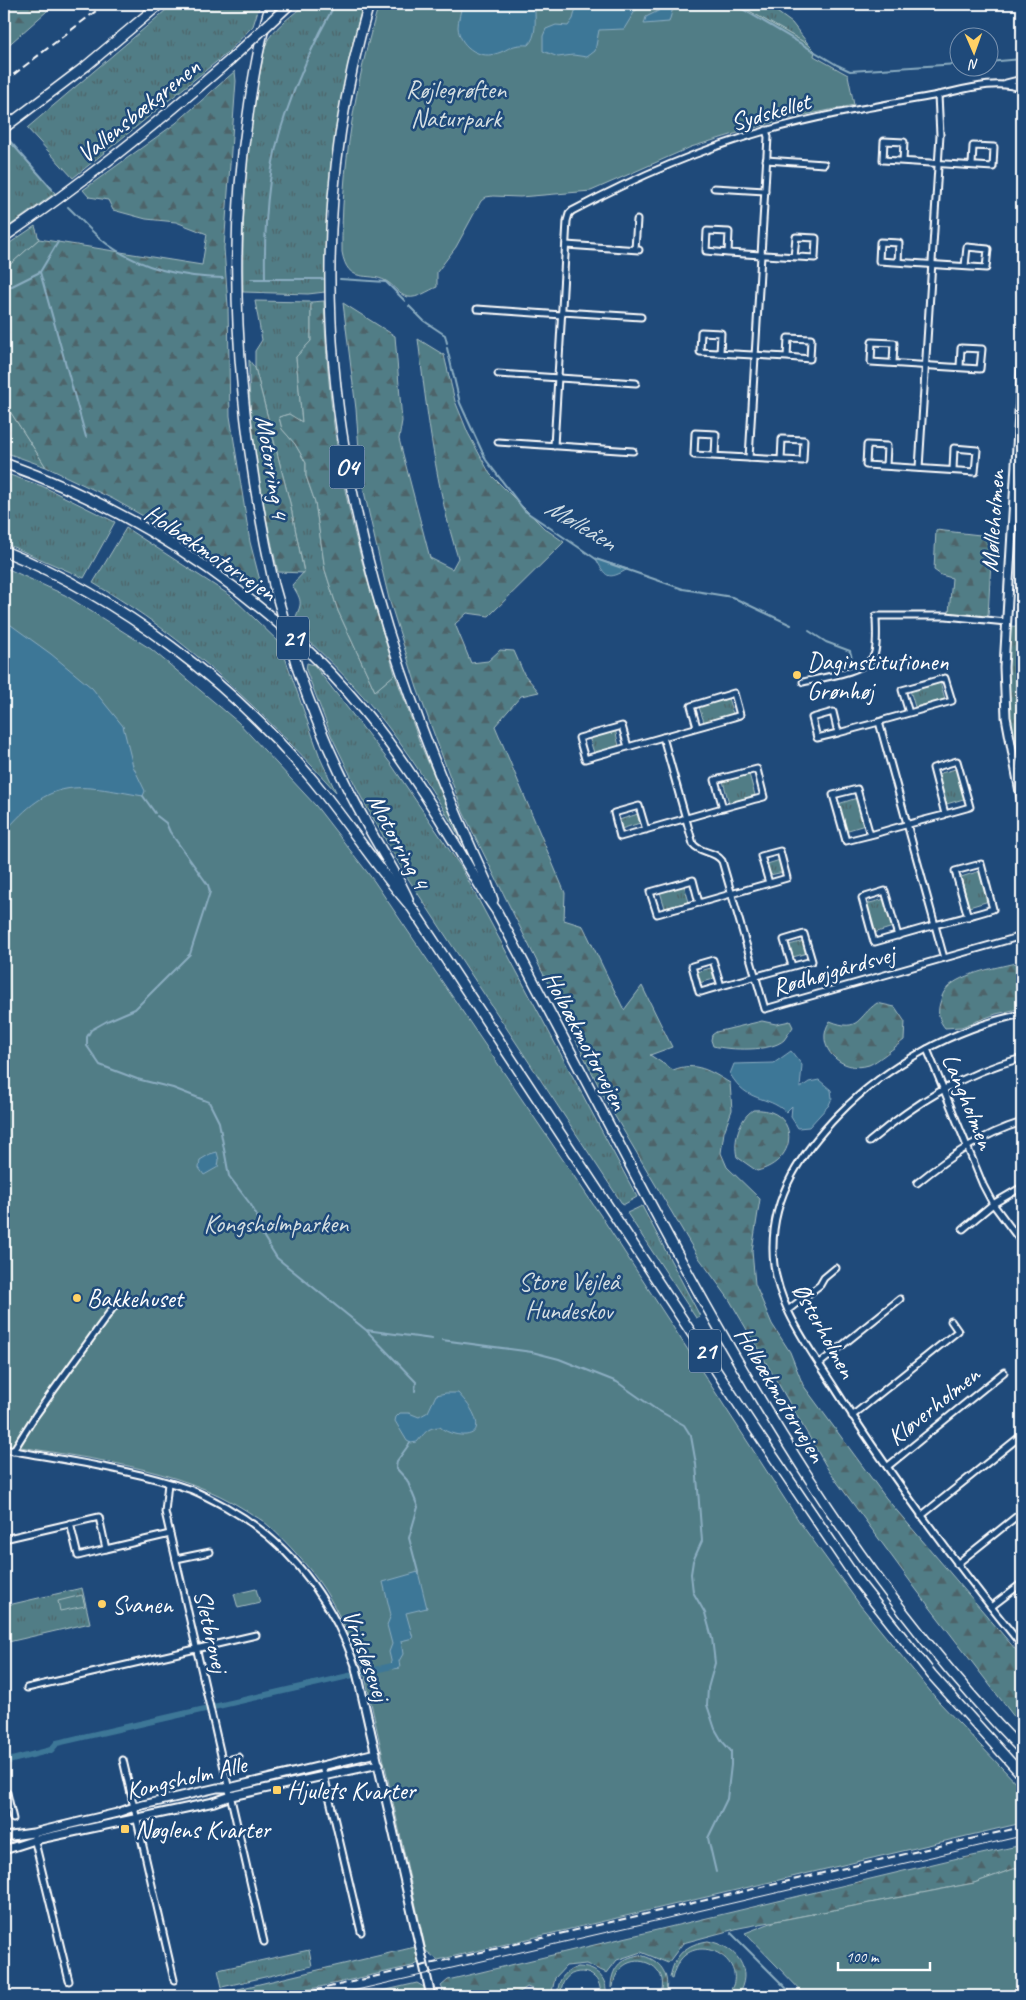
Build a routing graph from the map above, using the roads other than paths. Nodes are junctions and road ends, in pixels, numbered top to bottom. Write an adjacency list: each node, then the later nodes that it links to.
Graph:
1 (160, 4): 9 (highway)
2 (271, 4): 69 (highway, Motorring 4, bridge)
3 (290, 4): 19 (highway, Vallensbækgrenen, bridge)
4 (369, 4): 70 (highway, O4)
5 (1022, 79): 6 (street, Sydskellet)
6 (1002, 84): 7 (street, Sydskellet); 8 (street, Sydskellet)
7 (1022, 89)
8 (938, 95): 10 (street, Sydskellet); 14 (street)
9 (4, 128)
10 (766, 130): 11 (street); 20 (street, Sydskellet)
11 (766, 160): 13 (street); 17 (street)
12 (903, 161): 12 (street); 14 (street)
13 (824, 164)
14 (939, 164): 15 (street); 25 (street)
15 (972, 165): 15 (street)
16 (714, 188): 17 (street)
17 (765, 191): 22 (street)
18 (637, 220): 20 (street)
19 (4, 237)
20 (566, 245): 28 (street)
21 (728, 253): 21 (street); 22 (street)
22 (761, 255): 23 (street); 31 (street)
23 (794, 257): 23 (street)
24 (898, 262): 24 (street); 25 (street)
25 (932, 264): 26 (street); 35 (street)
26 (965, 266): 26 (street)
27 (477, 309): 28 (street)
28 (562, 314): 29 (street); 38 (street)
29 (641, 317)
30 (720, 353): 30 (street); 31 (street)
31 (755, 356): 32 (street); 44 (street)
32 (787, 357): 32 (street)
33 (1022, 362): 51 (street, Mølleholmen)
34 (893, 363): 34 (street); 35 (street)
35 (926, 365): 36 (street); 48 (street)
36 (960, 367): 36 (street)
37 (498, 374): 38 (street)
38 (558, 377): 39 (street); 41 (street)
39 (636, 383)
40 (498, 442): 41 (street)
41 (554, 446): 42 (street)
42 (633, 452)
43 (715, 456): 43 (street); 44 (street)
44 (749, 458): 45 (street)
45 (781, 460): 45 (street)
46 (4, 463): 70 (highway, Holbækmotorvejen / 21)
47 (886, 466): 47 (street); 48 (street)
48 (919, 468): 49 (street)
49 (953, 470): 49 (street)
50 (4, 551): 69 (highway, Holbækmotorvejen / 21)
51 (1006, 622): 52 (street); 59 (street, Mølleholmen)
52 (803, 682)
53 (909, 713): 53 (street); 54 (street)
54 (879, 722): 56 (street); 63 (street)
55 (697, 727): 55 (street); 57 (street)
56 (838, 733): 56 (street)
57 (663, 737): 58 (street); 62 (street, Rødhøjgårdsvej)
58 (628, 747): 58 (street)
59 (1022, 803)
60 (723, 808): 60 (street); 62 (street)
61 (945, 814): 61 (street); 63 (street)
62 (687, 818): 64 (street); 67 (street, Rødhøjgårdsvej)
63 (907, 825): 65 (street); 72 (street)
64 (646, 830): 64 (street)
65 (870, 835): 65 (street)
66 (769, 883): 66 (street); 67 (street)
67 (732, 893): 68 (street); 77 (street, Rødhøjgårdsvej)
68 (699, 903): 68 (street)
69 (412, 908): 128 (highway, Holbækmotorvejen / 21)
70 (496, 910): 120 (highway, Holbækmotorvejen / 21)
71 (968, 916): 71 (street, Rødhøjgårdsvej); 72 (street, Rødhøjgårdsvej)
72 (935, 926): 73 (street, Rødhøjgårdsvej); 75 (street)
73 (898, 936): 73 (street, Rødhøjgårdsvej)
74 (1022, 936): 75 (street, Rødhøjgårdsvej)
75 (944, 958): 77 (street, Rødhøjgårdsvej)
76 (792, 966): 76 (street, Rødhøjgårdsvej); 77 (street, Rødhøjgårdsvej)
77 (755, 976): 78 (street, Rødhøjgårdsvej)
78 (721, 986): 78 (street, Rødhøjgårdsvej)
79 (1022, 1014): 80 (street, Østerholmen)
80 (927, 1049): 82 (street, Langholmen); 94 (street, Østerholmen)
81 (1022, 1058): 82 (street)
82 (944, 1088): 84 (street); 85 (street, Langholmen)
83 (1022, 1122): 85 (street)
84 (869, 1142)
85 (967, 1146): 86 (street); 88 (street, Langholmen)
86 (917, 1183)
87 (1022, 1187): 88 (street)
88 (993, 1204): 89 (street); 90 (street, Langholmen)
89 (963, 1229)
90 (1022, 1243)
91 (836, 1268): 94 (street)
92 (900, 1299): 96 (street)
93 (114, 1305): 101 (street)
94 (788, 1310): 96 (street, Østerholmen)
95 (951, 1321): 98 (street)
96 (820, 1364): 98 (street, Østerholmen)
97 (1004, 1372): 102 (street, Kløverholmen)
98 (852, 1416): 102 (street, Østerholmen)
99 (1022, 1435): 105 (street)
100 (4, 1449): 101 (street, Vridsløsevej)
101 (13, 1451): 103 (street, Vridsløsevej)
102 (887, 1467): 105 (street, Østerholmen)
103 (168, 1483): 107 (street, Sletbrovej); 118 (street, Vridsløsevej)
104 (1022, 1512): 112 (street)
105 (922, 1516): 112 (street, Østerholmen)
106 (70, 1523): 108 (street); 109 (street); 109 (street)
107 (170, 1534): 109 (street); 111 (street, Sletbrovej)
108 (4, 1539)
109 (106, 1549)
110 (210, 1552): 111 (street)
111 (176, 1559): 117 (street, Sletbrovej)
112 (957, 1564): 114 (street, Østerholmen)
113 (1022, 1583): 114 (street)
114 (991, 1607): 116 (street, Østerholmen)
115 (256, 1635): 117 (street)
116 (1022, 1646)
117 (196, 1649): 119 (street); 124 (street, Sletbrovej)
118 (356, 1668): 121 (street, Vridsløsevej)
119 (27, 1688)
120 (1022, 1750)
121 (376, 1753): 125 (street, Vridsløsevej); 126 (street, Kongsholm Alle)
122 (239, 1757): 124 (street)
123 (123, 1760): 132 (street)
124 (223, 1760): 129 (street, Sletbrovej)
125 (379, 1764): 127 (street, Kongsholm Alle); 142 (street, Vridsløsevej)
126 (322, 1766): 127 (street); 129 (street, Kongsholm Alle)
127 (324, 1775): 131 (street, Kongsholm Alle); 138 (street)
128 (1022, 1775)
129 (229, 1788): 131 (street, Sletbrovej); 132 (street, Kongsholm Alle)
130 (4, 1794): 133 (street)
131 (231, 1796): 134 (street, Kongsholm Alle); 139 (street, Sletbrovej)
132 (134, 1807): 134 (street); 136 (street, Kongsholm Alle)
133 (13, 1819)
134 (136, 1820): 136 (street, Kongsholm Alle); 140 (street)
135 (4, 1837): 136 (street, Kongsholm Alle)
136 (34, 1837): 137 (street, Kongsholm Alle); 141 (street)
137 (4, 1850)
138 (361, 1932)
139 (264, 1942)
140 (174, 1980)
141 (69, 1981)
142 (431, 1996)

